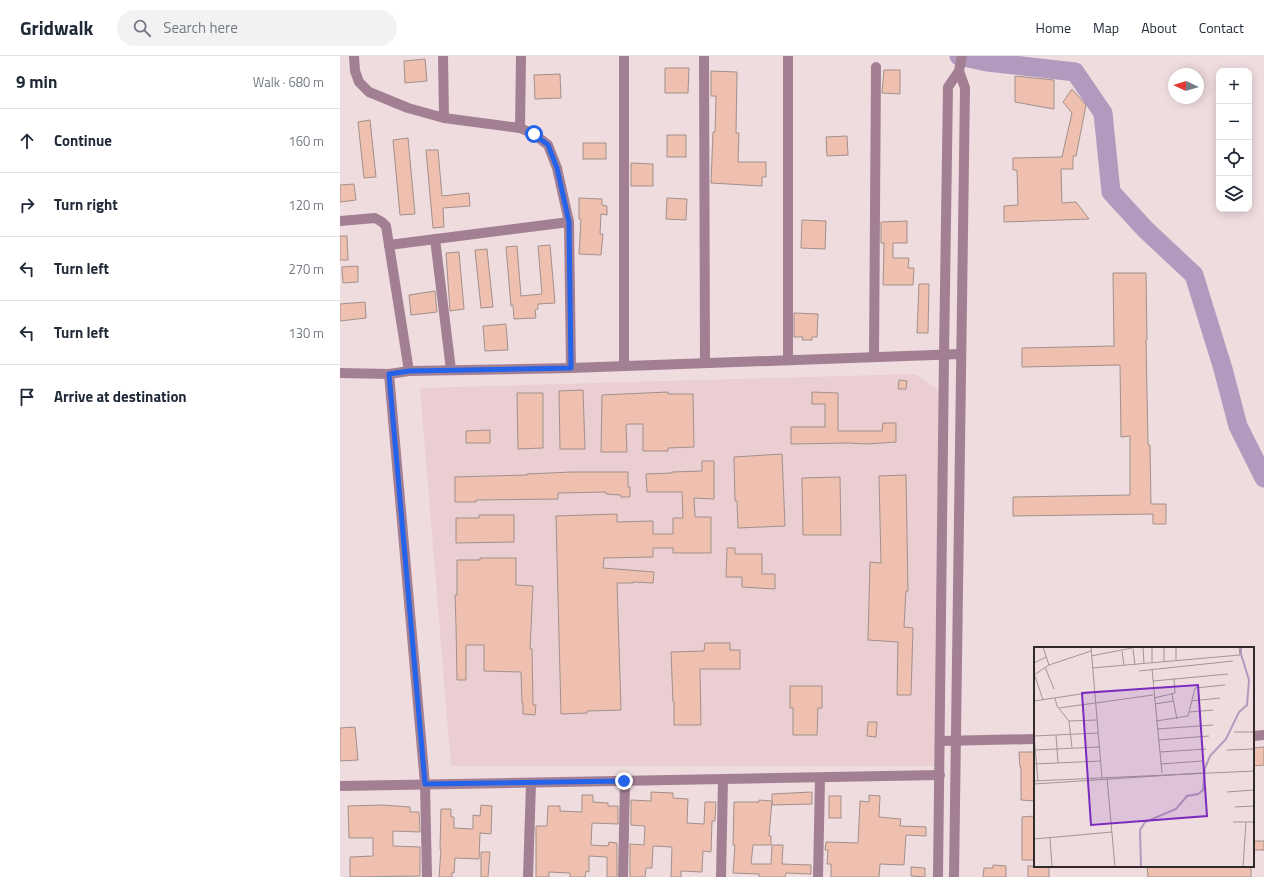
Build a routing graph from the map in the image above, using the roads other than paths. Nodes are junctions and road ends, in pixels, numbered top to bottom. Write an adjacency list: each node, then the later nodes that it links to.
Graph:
1 (354, 56): 10 (street)
2 (443, 56): 10 (street)
3 (521, 56): 11 (street)
4 (624, 56): 21 (street)
5 (704, 56): 20 (street)
6 (788, 56): 19 (street)
7 (962, 56): 9 (street)
8 (876, 67): 18 (street)
9 (959, 71): 16 (street); 17 (street)
10 (444, 118): 11 (street)
11 (520, 128): 13 (street)
12 (340, 221): 15 (street)
13 (569, 222): 14 (street); 22 (street)
14 (435, 239): 15 (street); 23 (street)
15 (389, 245): 24 (street)
16 (961, 354): 17 (street); 30 (street)
17 (944, 355): 18 (street); 31 (street)
18 (874, 357): 19 (street)
19 (788, 360): 20 (street)
20 (705, 363): 21 (street)
21 (624, 366): 22 (street)
22 (571, 368): 23 (street)
23 (451, 370): 24 (street)
24 (409, 371): 26 (street)
25 (340, 373): 26 (street)
26 (389, 374): 37 (street)
27 (1264, 735): 28 (street)
28 (1254, 736)
29 (1034, 739): 30 (street)
30 (956, 740): 31 (street); 45 (street)
31 (940, 741): 32 (street)
32 (940, 775): 33 (street); 44 (street)
33 (820, 778): 34 (street); 43 (street)
34 (723, 780): 35 (street); 42 (street)
35 (624, 781): 36 (street); 41 (street)
36 (531, 783): 37 (street); 40 (street)
37 (425, 784): 38 (street); 39 (street)
38 (340, 786)
39 (427, 877)
40 (528, 877)
41 (623, 877)
42 (721, 877)
43 (818, 877)
44 (938, 877)
45 (954, 877)

